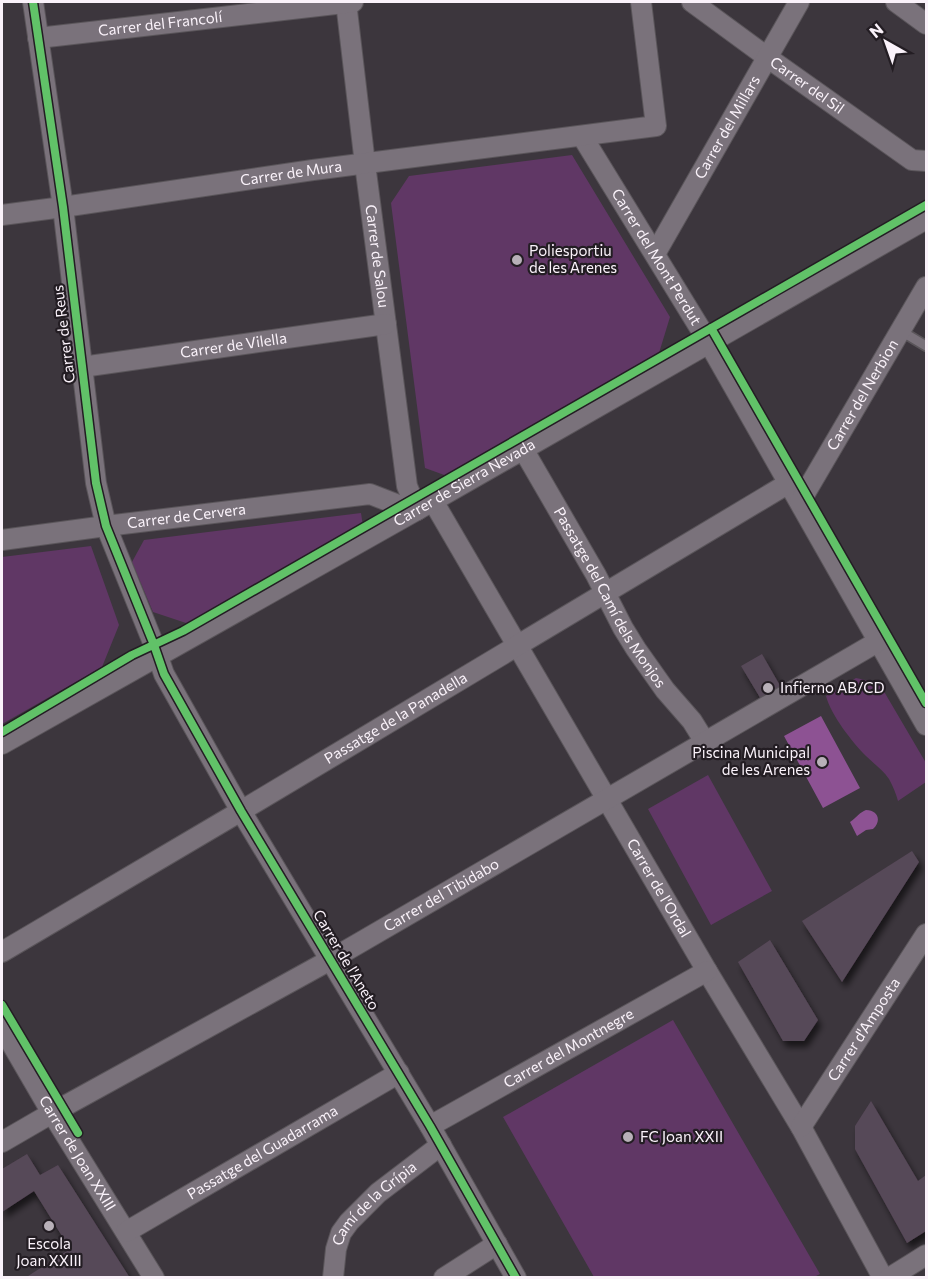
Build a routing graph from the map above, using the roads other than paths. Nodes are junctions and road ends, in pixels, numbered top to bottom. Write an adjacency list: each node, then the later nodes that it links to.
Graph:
1 (33, 2): 8 (street, Carrer de Reus)
2 (348, 2): 8 (street, Carrer del Francolí); 12 (street, Carrer de Salou)
3 (641, 2): 10 (street, Carrer de Mura)
4 (692, 2): 9 (street, Carrer del Sil)
5 (799, 2): 9 (street, Carrer del Millars)
6 (896, 2): 7 (street)
7 (927, 24)
8 (38, 38): 13 (street, Carrer de Reus)
9 (767, 57): 11 (street, Carrer del Sil); 16 (street, Carrer del Millars)
10 (582, 136): 12 (street, Carrer de Mura); 16 (street, Carrer del Mont Perdut)
11 (927, 161)
12 (365, 164): 13 (street, Carrer de Mura); 18 (street, Carrer de Salou)
13 (63, 207): 14 (street, Carrer de Mura); 22 (street, Carrer de Reus)
14 (2, 214)
15 (927, 219): 20 (street, Carrer de Sierra Nevada)
16 (655, 254): 20 (street, Carrer del Mont Perdut)
17 (927, 287): 19 (street, Carrer del Nerbion)
18 (386, 324): 22 (street, Carrer de Vilella); 25 (street, Carrer de Salou)
19 (901, 331): 21 (lane); 27 (street, Carrer del Nerbion)
20 (709, 343): 23 (street, Carrer de Sierra Nevada); 24 (street, Carrer del Mont Perdut)
21 (927, 346)
22 (82, 368): 29 (street, Carrer de Reus)
23 (523, 449): 28 (street, Carrer de Sierra Nevada); 31 (street, Passatge del Camí dels Monjos)
24 (789, 483): 27 (street, Carrer del Mont Perdut); 31 (street, Passatge de la Panadella)
25 (407, 486): 26 (street, Carrer de Cervera); 28 (street, Carrer de Salou)
26 (370, 494): 28 (street, Carrer de Cervera); 29 (street, Carrer de Cervera)
27 (800, 502): 32 (street, Carrer del Mont Perdut)
28 (425, 506): 33 (street, Carrer de l'Ordal); 34 (street, Carrer de Sierra Nevada)
29 (106, 526): 30 (street, Carrer de Cervera); 34 (street, Carrer de Reus)
30 (2, 540)
31 (604, 593): 33 (street, Passatge de la Panadella); 36 (street, Passatge del Camí dels Monjos)
32 (879, 641): 35 (street, Carrer del Mont Perdut); 36 (street, Carrer del Tibidabo)
33 (516, 646): 38 (street, Carrer de l'Ordal); 39 (street, Passatge de la Panadella)
34 (158, 655): 37 (street, Carrer de Sierra Nevada); 39 (street, Carrer de l'Aneto)
35 (926, 724)
36 (705, 742): 38 (street, Carrer del Tibidabo)
37 (2, 744)
38 (607, 800): 42 (street, Carrer del Tibidabo); 43 (street, Carrer de l'Ordal)
39 (241, 811): 41 (street, Passatge de la Panadella); 42 (street, Carrer de l'Aneto)
40 (927, 934): 48 (street, Carrer d'Amposta)
41 (2, 952)
42 (330, 960): 45 (street, Carrer de l'Aneto); 46 (street, Carrer del Tibidabo)
43 (707, 971): 47 (street, Carrer del Montnegre); 48 (street, Carrer de l'Ordal)
44 (2, 1027): 46 (street, Carrer de Joan XXIII)
45 (399, 1073): 47 (street, Carrer de l'Aneto); 51 (street, Passatge del Guadarrama)
46 (52, 1113): 49 (street, Carrer del Tibidabo); 51 (street, Carrer de Joan XXIII)
47 (430, 1126): 50 (street, Carrer de l'Aneto)
48 (801, 1127): 58 (street, Carrer de l'Ordal)
49 (2, 1142)
50 (441, 1145): 52 (street, Carrer de l'Aneto); 55 (street, Camí de la Grípia)
51 (126, 1232): 54 (street, Carrer de Joan XXIII)
52 (497, 1244): 56 (street); 57 (street, Carrer de l'Aneto)
53 (927, 1255): 59 (street)
54 (154, 1278)
55 (333, 1278)
56 (444, 1278)
57 (516, 1278)
58 (883, 1278)
59 (889, 1278)

